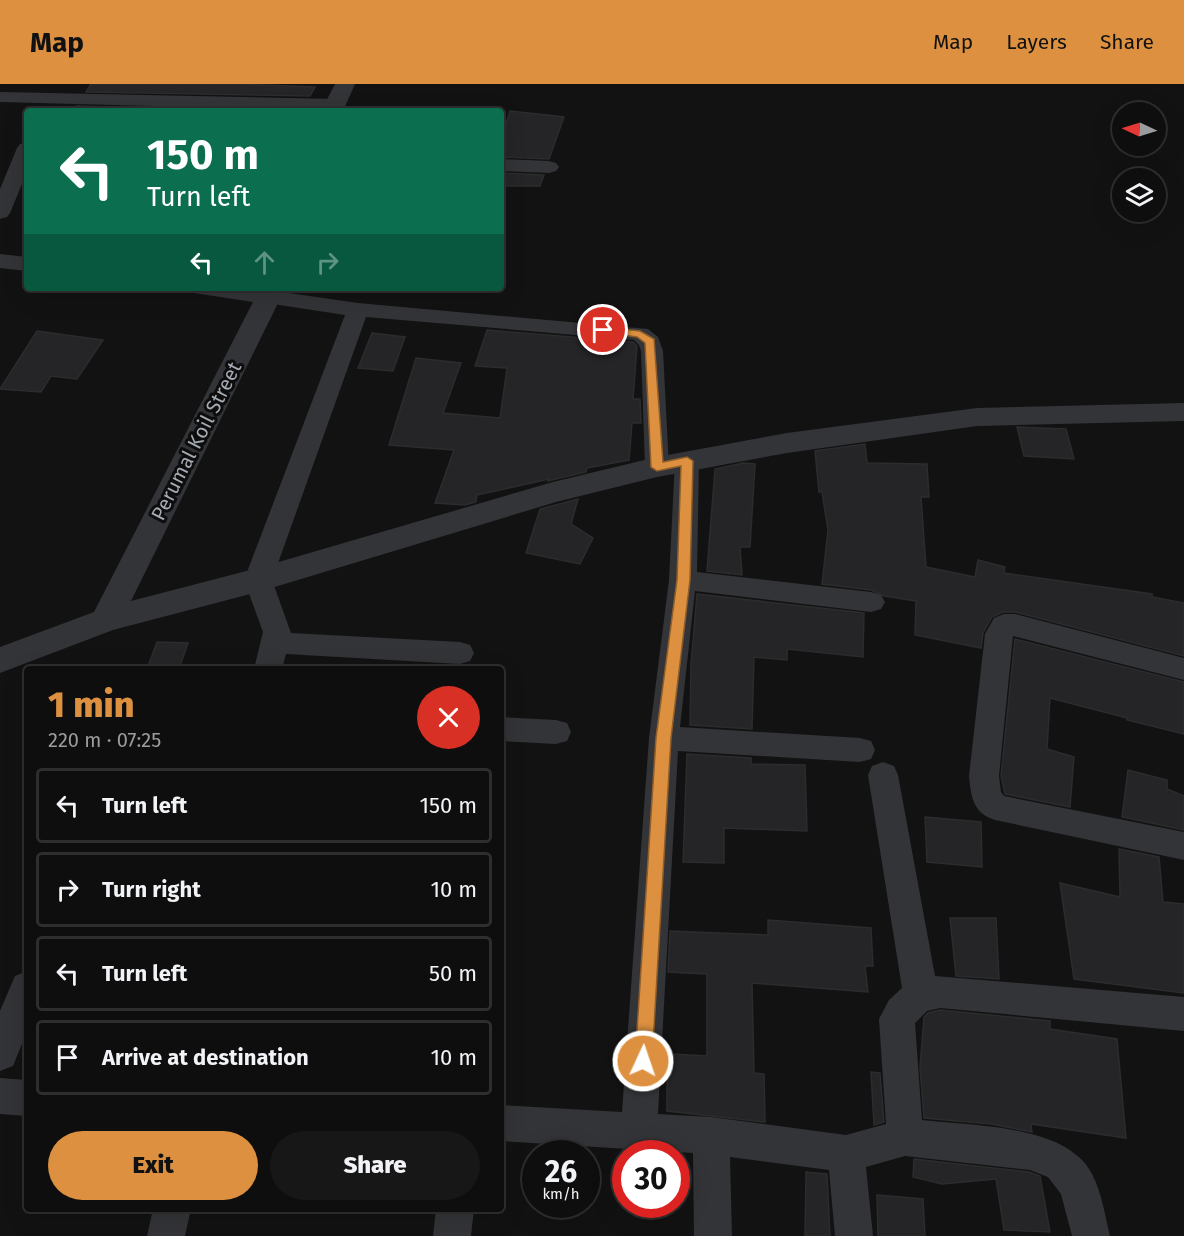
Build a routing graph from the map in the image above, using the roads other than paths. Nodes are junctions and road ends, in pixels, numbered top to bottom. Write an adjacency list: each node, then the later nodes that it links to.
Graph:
1 (345, 84): 4 (street)
2 (0, 97): 3 (street)
3 (59, 98): 4 (street)
4 (334, 108)
5 (22, 151): 8 (street)
6 (504, 165): 7 (street)
7 (549, 167)
8 (0, 213)
9 (241, 291): 10 (street)
10 (268, 297): 11 (street); 18 (street, Perumal Koil Street)
11 (358, 310): 14 (street); 15 (street)
12 (1184, 412): 13 (street)
13 (687, 461): 14 (street); 16 (street)
14 (657, 467): 15 (street)
15 (258, 580): 18 (street); 20 (street)
16 (683, 580): 17 (street); 25 (street)
17 (871, 602)
18 (106, 620): 21 (street)
19 (460, 653): 20 (street)
20 (271, 656)
21 (0, 660)
22 (1184, 669): 28 (street)
23 (504, 729): 24 (street)
24 (556, 732)
25 (664, 738): 26 (street); 36 (street)
26 (860, 750)
27 (883, 775): 30 (street)
28 (1184, 846)
29 (24, 994): 32 (street)
30 (921, 995): 31 (street); 38 (street)
31 (1184, 1014)
32 (0, 1054)
33 (0, 1096): 34 (street)
34 (24, 1098)
35 (504, 1123): 36 (street)
36 (639, 1130): 37 (street)
37 (711, 1136): 39 (street); 44 (street)
38 (905, 1137): 39 (street); 46 (street)
39 (846, 1154): 45 (street)
40 (171, 1212): 42 (street)
41 (455, 1212): 43 (street)
42 (166, 1236)
43 (452, 1236)
44 (713, 1236)
45 (854, 1236)
46 (1091, 1236)

